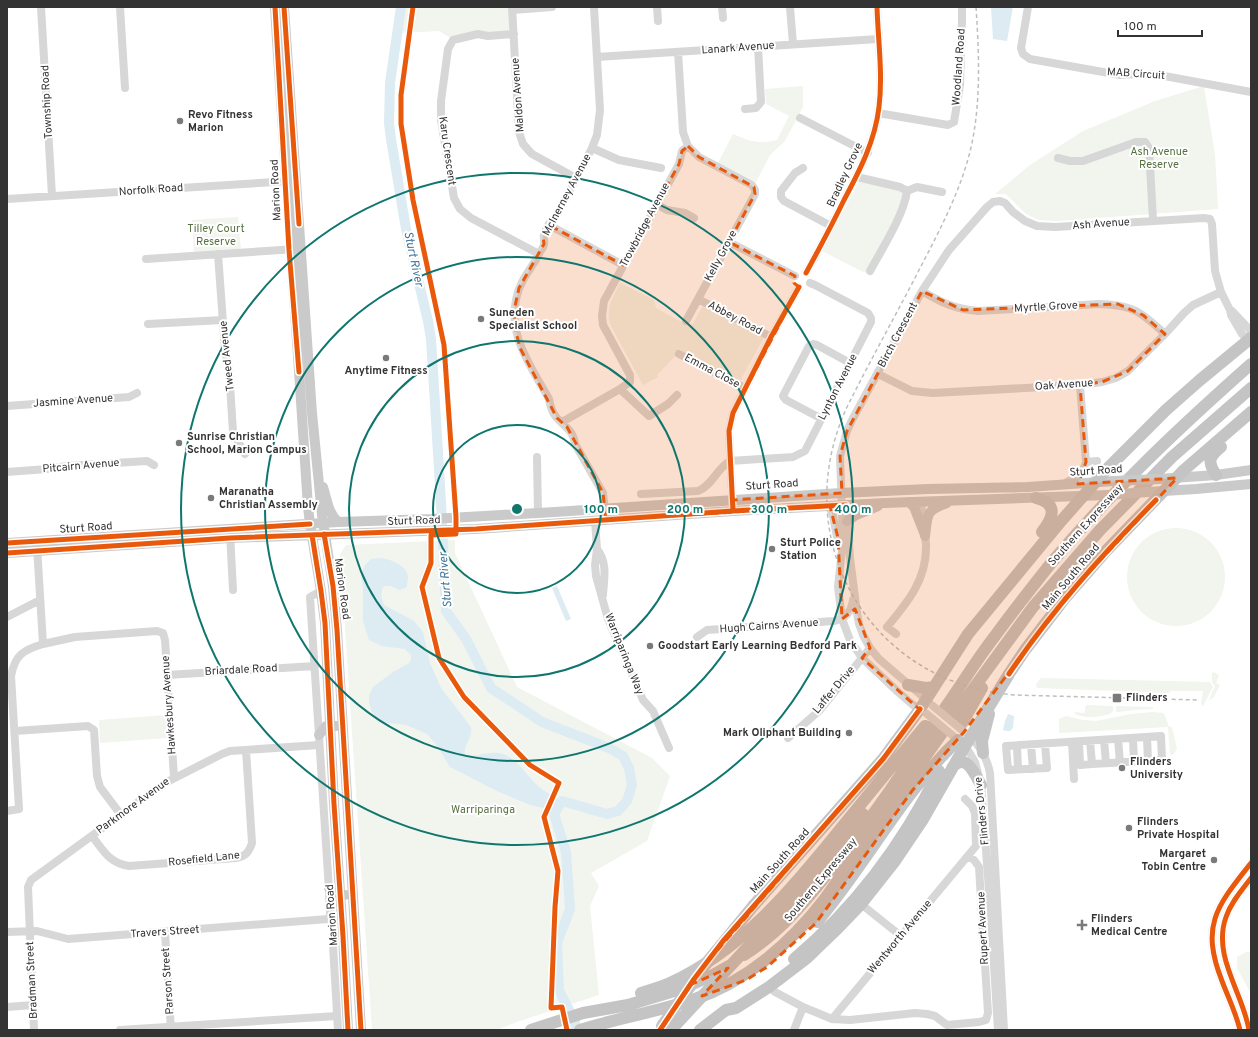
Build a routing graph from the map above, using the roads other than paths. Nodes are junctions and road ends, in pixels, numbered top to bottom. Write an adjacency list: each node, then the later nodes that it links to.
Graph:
1 (41, 7): 39 (street, Township Road)
2 (120, 7): 22 (street)
3 (275, 7): 35 (main road, Marion Road)
4 (284, 7): 36 (main road, Marion Road)
5 (552, 7): 13 (street)
6 (594, 7): 21 (street, McInerney Avenue)
7 (657, 7): 15 (street)
8 (722, 7): 14 (street)
9 (790, 7): 18 (street)
10 (877, 7): 17 (street, Bradley Grove)
11 (962, 7): 25 (street, Woodland Road)
12 (1028, 7): 23 (street, MAB Circuit)
13 (512, 8): 16 (street, Maldon Avenue)
14 (723, 18)
15 (658, 21)
16 (514, 34): 34 (street, Maldon Avenue); 51 (street, Karu Crescent)
17 (878, 39): 18 (street, Lanark Avenue); 25 (street, Bradley Grove)
18 (792, 44): 19 (street, Lanark Avenue)
19 (758, 47): 20 (street, Lanark Avenue); 24 (street)
20 (678, 52): 21 (street, Lanark Avenue); 27 (street)
21 (597, 57): 28 (street, McInerney Avenue)
22 (125, 88)
23 (1251, 92)
24 (745, 109)
25 (878, 113): 29 (street, Bradley Grove)
26 (800, 118): 29 (street)
27 (688, 146): 42 (street, Trowbridge Avenue); 47 (street, Kelly Grove)
28 (592, 148): 31 (street); 34 (street, McInerney Avenue)
29 (868, 153): 33 (street, Bradley Grove)
30 (1058, 158): 44 (street)
31 (661, 168)
32 (803, 168): 46 (street)
33 (857, 177): 37 (street); 46 (street, Bradley Grove)
34 (576, 178): 45 (street, McInerney Avenue)
35 (285, 181): 36 (street, Norfolk Road); 39 (street, Norfolk Road); 49 (main road, Marion Road)
36 (296, 181): 48 (main road, Marion Road)
37 (907, 191): 38 (street); 54 (street)
38 (942, 192)
39 (52, 196): 40 (street, Norfolk Road)
40 (7, 199)
41 (1000, 201): 44 (street, Ash Avenue); 59 (street, Birch Crescent)
42 (656, 204): 43 (street); 53 (street, Trowbridge Avenue)
43 (694, 218)
44 (1153, 220): 60 (street, Ash Avenue)
45 (549, 226): 51 (street, McInerney Avenue); 53 (street)
46 (831, 226): 55 (street, Bradley Grove)
47 (729, 242): 56 (street); 61 (street, Kelly Grove)
48 (300, 249): 49 (street); 65 (main road, Marion Road)
49 (289, 250): 50 (street); 69 (main road, Marion Road)
50 (218, 254): 52 (street); 62 (street, Tweed Avenue)
51 (539, 254): 84 (street, McInerney Avenue)
52 (146, 259)
53 (623, 265): 77 (street, Trowbridge Avenue)
54 (870, 271)
55 (806, 273): 56 (street); 57 (street)
56 (795, 276): 58 (street)
57 (810, 283): 58 (street); 71 (street, Lynton Avenue)
58 (799, 287): 67 (street)
59 (922, 292): 66 (street, Myrtle Grove); 73 (street, Birch Crescent)
60 (1221, 292): 66 (street, Oak Avenue); 68 (street)
61 (698, 299): 63 (street, Kelly Grove); 67 (street, Abbey Road)
62 (223, 320): 64 (street); 85 (street, Tweed Avenue)
63 (686, 321)
64 (148, 324)
65 (305, 325): 69 (main road); 87 (main road, Marion Road)
66 (1165, 334): 74 (street, Oak Avenue)
67 (771, 337): 75 (street)
68 (1250, 338): 96 (highway, Main South Road)
69 (298, 346): 111 (main road, Marion Road)
70 (679, 354): 75 (street, Emma Close)
71 (850, 363): 82 (street, Lynton Avenue); 82 (street)
72 (1251, 364): 152 (highway, Southern Expressway)
73 (878, 374): 74 (street, Oak Avenue); 100 (street, Birch Crescent)
74 (1080, 384): 90 (street)
75 (744, 388): 88 (street)
76 (1251, 388): 152 (highway, Southern Expressway)
77 (620, 389): 79 (street); 84 (street)
78 (137, 393): 80 (street, Jasmine Avenue)
79 (677, 395)
80 (7, 406)
81 (1251, 412): 83 (highway, Main South Road)
82 (822, 419): 88 (street, Lynton Avenue)
83 (1241, 420): 94 (highway); 95 (highway, Main South Road)
84 (562, 422): 112 (street, McInerney Avenue)
85 (245, 454)
86 (537, 457): 114 (street)
87 (316, 458): 117 (main road); 118 (main road, Marion Road)
88 (730, 461): 101 (street); 104 (street)
89 (1097, 461): 90 (street)
90 (1086, 462): 98 (street)
91 (154, 465): 93 (street, Pitcairn Avenue)
92 (1251, 470): 94 (main road, Sturt Road)
93 (7, 472)
94 (1216, 475): 95 (main road, Sturt Road)
95 (1177, 478): 96 (main road, Sturt Road, bridge); 99 (highway, Main South Road)
96 (1094, 482): 98 (main road, Sturt Road); 102 (highway, Main South Road)
97 (1251, 484): 99 (main road, Sturt Road)
98 (1063, 485): 100 (main road, Sturt Road)
99 (1164, 491): 102 (main road, Sturt Road, bridge); 147 (highway, Main South Road)
100 (841, 493): 104 (main road, Sturt Road); 109 (street, Birch Crescent)
101 (641, 494)
102 (1083, 496): 103 (main road, Sturt Road); 133 (highway, Main South Road)
103 (1036, 498): 105 (main road, Sturt Road); 133 (highway)
104 (732, 500): 112 (main road, Sturt Road); 113 (street)
105 (955, 500): 106 (main road, Sturt Road); 126 (main road)
106 (921, 501): 107 (main road, Sturt Road); 126 (street)
107 (909, 502): 108 (main road, Sturt Road); 126 (main road)
108 (885, 503): 109 (main road, Sturt Road); 116 (main road)
109 (843, 505): 110 (main road, Sturt Road); 116 (street); 132 (street)
110 (829, 506): 113 (main road, Sturt Road); 132 (street)
111 (308, 507): 119 (main road, Marion Road); 120 (main road)
112 (605, 509): 114 (main road, Sturt Road); 115 (street, McInerney Avenue)
113 (733, 511): 115 (main road, Sturt Road)
114 (538, 513): 117 (main road, Sturt Road)
115 (600, 521): 121 (main road, Sturt Road); 166 (street, Warriparinga Way)
116 (847, 521): 136 (street)
117 (338, 522): 118 (main road, Sturt Road)
118 (322, 523): 119 (main road, Sturt Road); 123 (main road, Marion Road)
119 (310, 524): 120 (main road, Sturt Road); 125 (main road, Marion Road)
120 (280, 525): 122 (main road, Sturt Road)
121 (395, 532): 123 (main road, Sturt Road); 130 (main road)
122 (230, 534): 124 (main road, Sturt Road); 128 (main road, Sturt Road); 134 (street)
123 (324, 534): 125 (main road, Sturt Road); 130 (main road, Marion Road)
124 (291, 535): 125 (main road, Sturt Road); 131 (main road)
125 (312, 535): 131 (main road, Marion Road)
126 (925, 536): 141 (street)
127 (7, 543): 128 (main road, Sturt Road)
128 (37, 546): 129 (main road, Sturt Road); 137 (street)
129 (7, 553)
130 (327, 556): 154 (main road, Marion Road)
131 (315, 557): 135 (main road, Marion Road)
132 (840, 565): 139 (street)
133 (1021, 569): 150 (highway, Main South Road)
134 (233, 590)
135 (321, 591): 146 (street, Marion Road); 151 (main road, Marion Road)
136 (854, 591): 139 (street); 140 (street)
137 (40, 600): 138 (street); 143 (street)
138 (7, 617)
139 (842, 619): 140 (street, Hugh Cairns Avenue); 142 (street, Hugh Cairns Avenue); 145 (street)
140 (858, 620): 144 (street)
141 (896, 634)
142 (697, 637)
143 (43, 644): 148 (street, Hawkesbury Avenue); 153 (street)
144 (870, 648): 145 (street, Laffer Drive); 149 (street)
145 (862, 658): 152 (street); 157 (street, Laffer Drive)
146 (315, 666): 148 (street, Briardale Road); 155 (street, Marion Road)
147 (1009, 674): 152 (highway, Main South Road); 152 (highway)
148 (167, 675): 177 (street, Hawkesbury Avenue)
149 (908, 685): 150 (highway); 152 (street)
150 (934, 687): 152 (highway, Main South Road)
151 (331, 725): 154 (main road); 155 (main road); 182 (main road, Marion Road)
152 (951, 729): 168 (highway, Main South Road); 174 (highway, Main South Road); 176 (highway); 179 (street, Flinders Drive); 179 (street, Flinders Drive); 206 (highway, Southern Expressway); 207 (highway); 213 (highway, Southern Expressway); 219 (highway, bridge)
153 (15, 731): 183 (street); 184 (street)
154 (343, 733): 180 (main road, Marion Road)
155 (318, 735): 164 (street, Marion Road)
156 (1147, 737): 158 (street); 169 (street); 169 (street)
157 (788, 738)
158 (1133, 738): 159 (street); 170 (street)
159 (1118, 739): 160 (street); 172 (street)
160 (1104, 740): 161 (street); 171 (street)
161 (1090, 741): 162 (street); 173 (street)
162 (1075, 742): 163 (street); 173 (street); 178 (street)
163 (1045, 744): 165 (street); 175 (street)
164 (319, 745): 167 (street, Parkmore Avenue); 192 (street, Marion Road)
165 (1031, 745): 175 (street); 175 (street)
166 (669, 748)
167 (246, 750): 177 (street, Parkmore Avenue); 185 (street, Rosefield Lane)
168 (883, 759): 207 (highway); 219 (highway, Main South Road, bridge)
169 (1148, 761): 170 (street)
170 (1134, 762): 172 (street)
171 (1106, 763): 172 (street); 173 (street)
172 (1120, 763)
173 (1092, 764)
174 (952, 768): 179 (highway); 196 (highway, Main South Road)
175 (1033, 768)
176 (936, 769): 206 (highway); 212 (highway)
177 (174, 777): 184 (street, Parkmore Avenue)
178 (1074, 779)
179 (986, 785): 186 (street, Flinders Drive); 197 (street, Flinders Drive)
180 (347, 792): 182 (main road); 190 (main road, Marion Road)
181 (965, 799): 187 (street)
182 (334, 804): 195 (main road, Marion Road)
183 (7, 811)
184 (120, 815): 185 (street, Parkmore Avenue)
185 (92, 836): 199 (street, Parkmore Avenue)
186 (985, 841): 187 (street); 193 (street, Flinders Drive)
187 (976, 846): 188 (street)
188 (968, 856): 194 (street, Rupert Avenue); 203 (street, Wentworth Avenue)
189 (1251, 863): 230 (street)
190 (352, 875): 195 (main road); 204 (main road, Marion Road)
191 (1251, 878): 231 (street)
192 (329, 888): 195 (main road); 198 (street, Marion Road)
193 (990, 890): 194 (street); 197 (street, Flinders Drive)
194 (980, 893): 216 (street, Rupert Avenue)
195 (340, 896): 202 (main road, Marion Road)
196 (861, 904): 203 (street); 205 (highway, Main South Road)
197 (997, 916): 208 (street, Flinders Drive)
198 (324, 920): 201 (street, Travers Street)
199 (30, 931): 200 (street, Travers Street); 201 (street, Travers Street); 209 (street, Bradman Street)
200 (7, 932)
201 (165, 932): 217 (street, Parson Street)
202 (343, 936): 204 (main road); 214 (street, Marion Road); 223 (main road, Marion Road)
203 (901, 936): 215 (street, Wentworth Avenue)
204 (356, 943): 224 (main road, Marion Road)
205 (769, 987): 210 (street); 212 (highway, Main South Road)
206 (718, 990): 218 (highway, Southern Expressway)
207 (642, 993): 213 (highway)
208 (999, 997): 228 (street, Flinders Drive); 229 (street, Flinders Drive)
209 (33, 1005): 211 (street); 220 (street, Bradman Street)
210 (804, 1006): 215 (street); 227 (street)
211 (7, 1007)
212 (726, 1010): 226 (highway, Main South Road)
213 (583, 1013): 225 (highway, Southern Expressway)
214 (337, 1016): 217 (street); 222 (street, Marion Road)
215 (832, 1019): 216 (street)
216 (947, 1027)
217 (171, 1028): 221 (street)
218 (583, 1029)
219 (664, 1029)
220 (34, 1030)
221 (120, 1030)
222 (338, 1030)
223 (348, 1030)
224 (361, 1030)
225 (531, 1030)
226 (700, 1030)
227 (794, 1030)
228 (998, 1030)
229 (1004, 1030)
230 (1240, 1030)
231 (1249, 1030)

